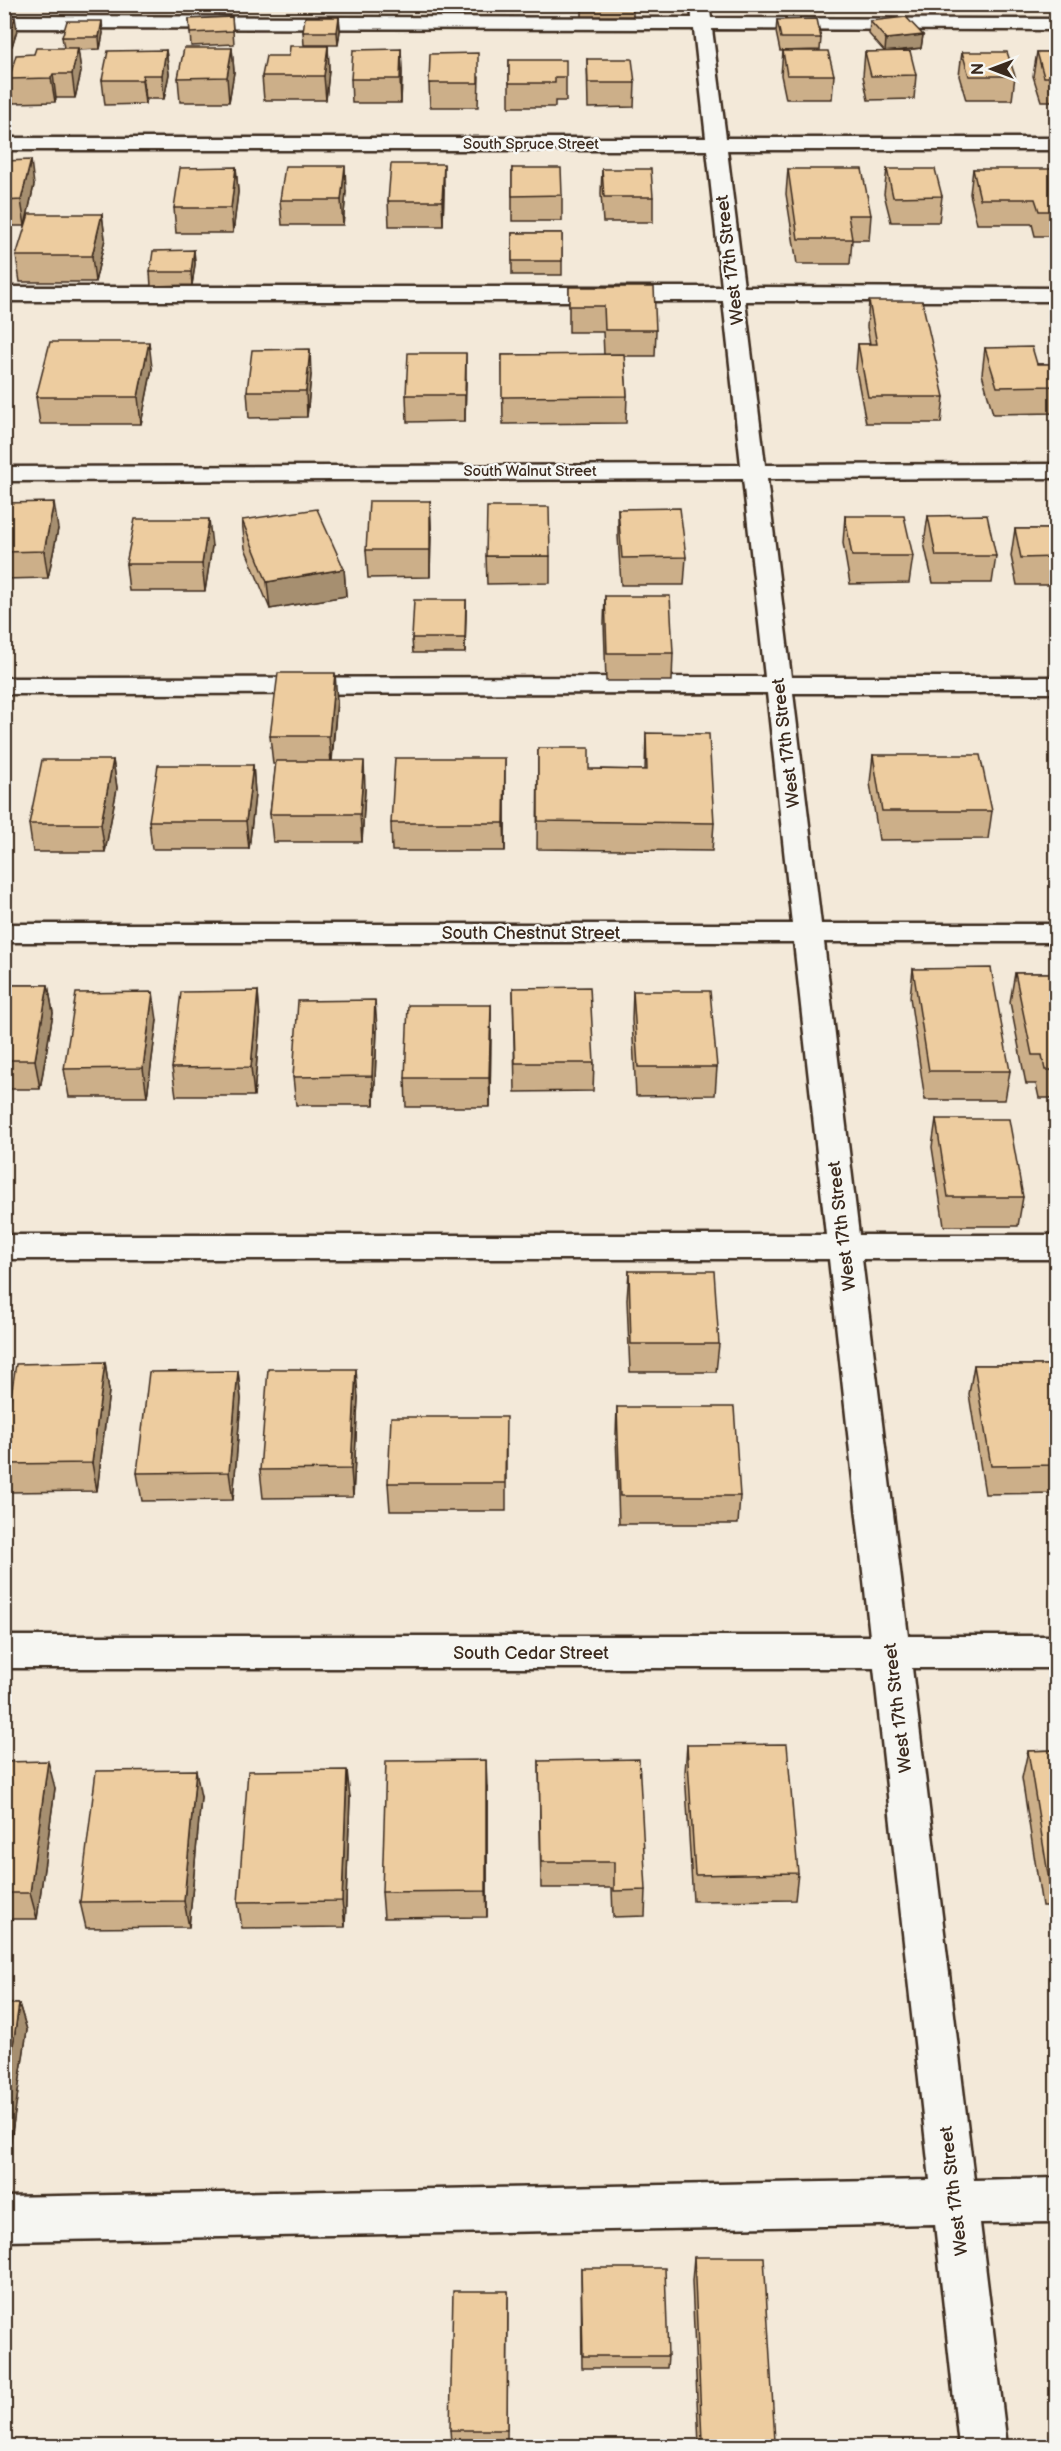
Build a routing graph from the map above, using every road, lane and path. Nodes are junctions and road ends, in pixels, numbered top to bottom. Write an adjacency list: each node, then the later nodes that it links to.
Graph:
1 (701, 14): 2 (street); 3 (street); 5 (street, West 17th Street)
2 (4, 22)
3 (1056, 24)
4 (4, 144): 5 (street, South Spruce Street)
5 (716, 144): 6 (street, South Spruce Street); 7 (street, West 17th Street)
6 (1056, 144)
7 (733, 293): 8 (street); 9 (street); 10 (street, West 17th Street)
8 (4, 294)
9 (1056, 294)
10 (754, 470): 11 (street, South Walnut Street); 12 (street, South Walnut Street); 13 (street, West 17th Street)
11 (1056, 471)
12 (4, 474)
13 (779, 685): 14 (street); 15 (street); 17 (street, West 17th Street)
14 (1056, 685)
15 (4, 686)
16 (4, 933): 17 (street, South Chestnut Street)
17 (808, 933): 18 (street, South Chestnut Street); 21 (street, West 17th Street)
18 (1056, 933)
19 (4, 1246): 21 (street)
20 (1056, 1247): 21 (street)
21 (844, 1248): 24 (street, West 17th Street)
22 (4, 1652): 24 (street, South Cedar Street)
23 (1056, 1652): 24 (street, South Cedar Street)
24 (891, 1653): 25 (street, West 17th Street)
25 (955, 2200): 26 (street); 27 (street); 28 (street, West 17th Street)
26 (1056, 2200)
27 (4, 2219)
28 (983, 2446)

